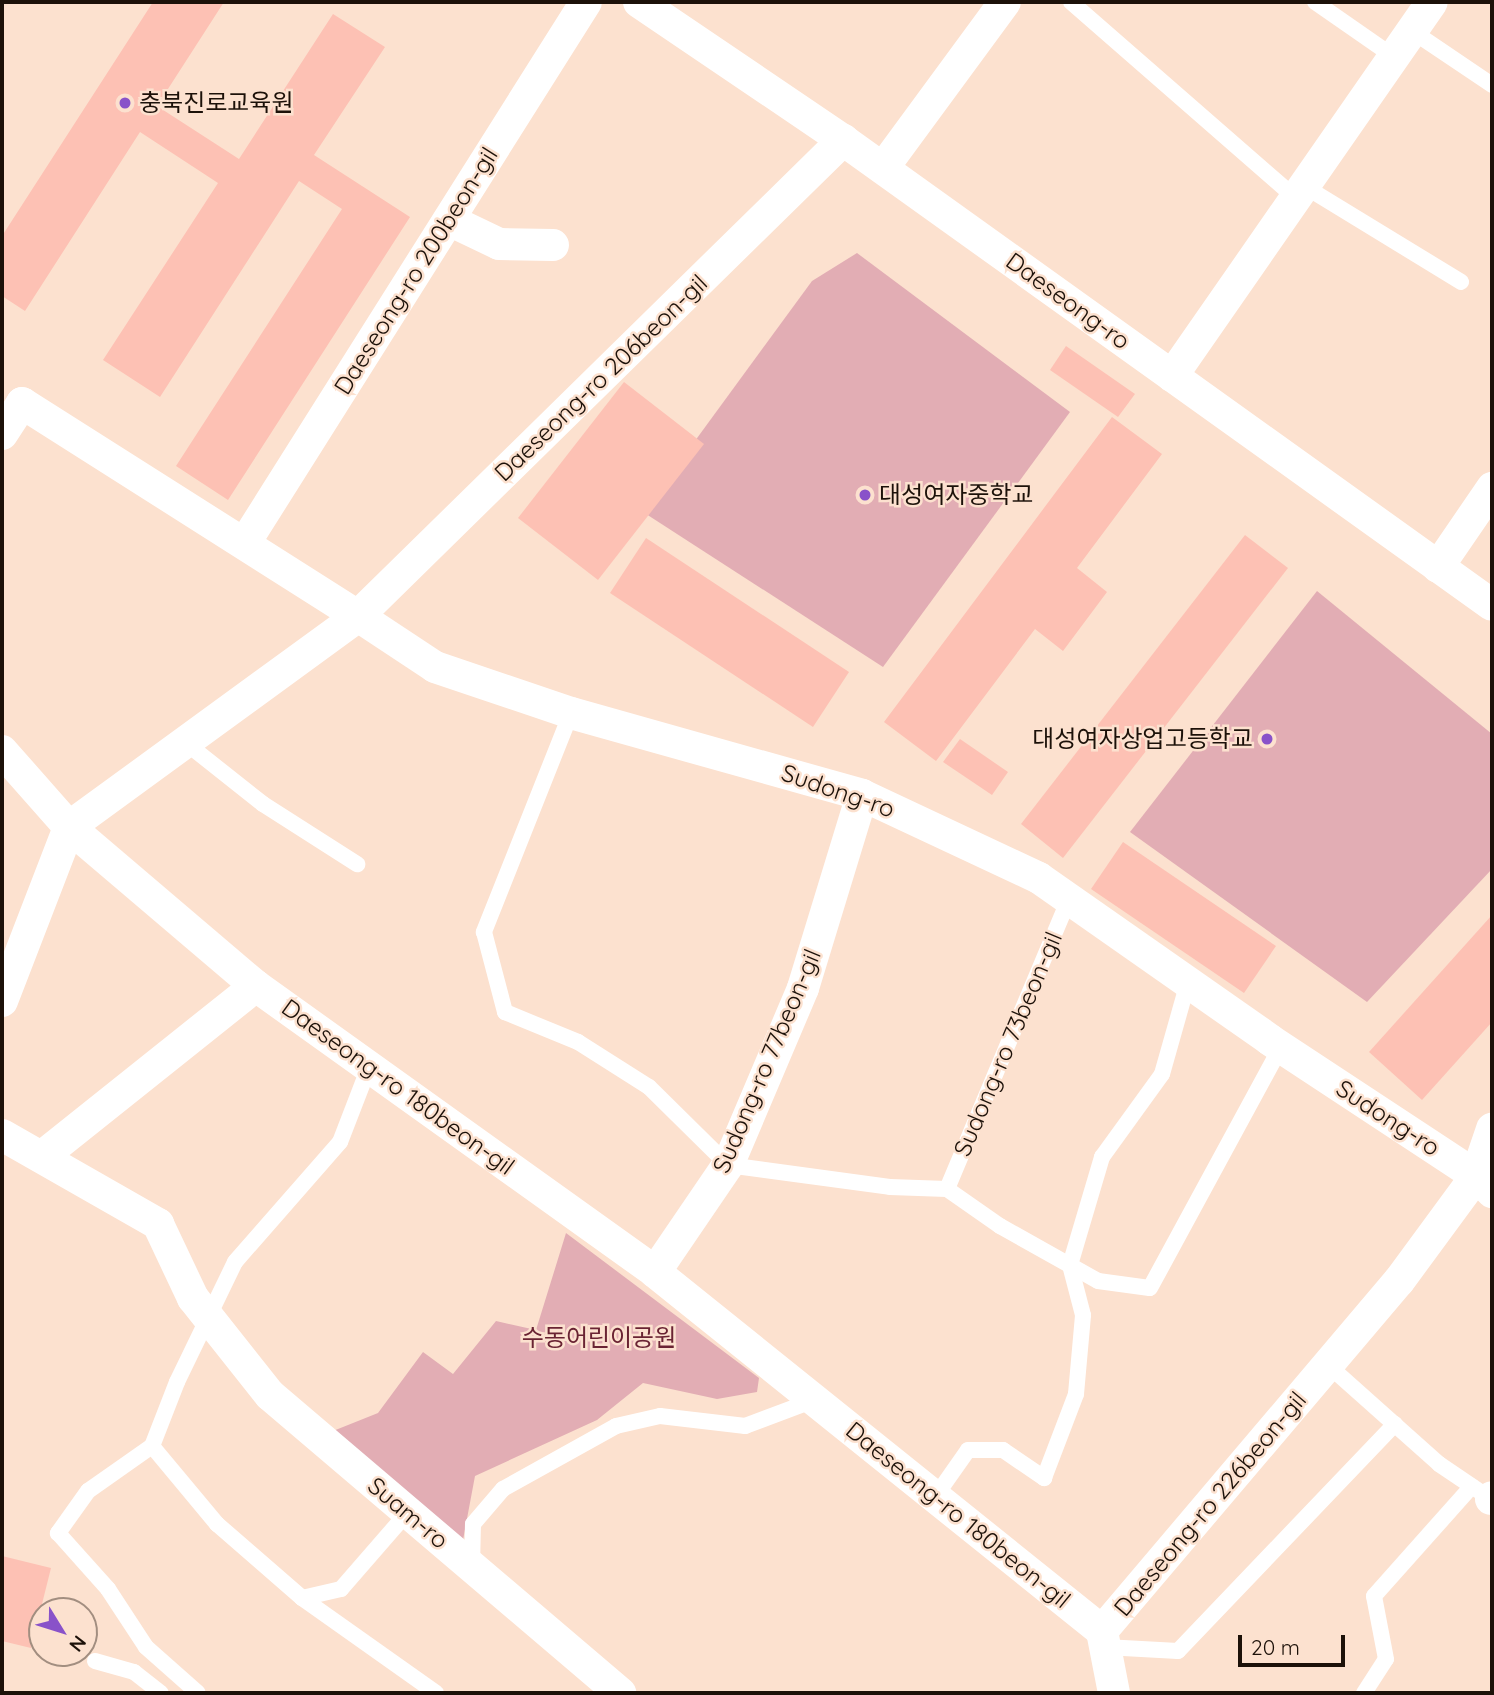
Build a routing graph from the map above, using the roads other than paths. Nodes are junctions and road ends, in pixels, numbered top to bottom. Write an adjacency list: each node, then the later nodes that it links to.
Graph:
1 (586, 2): 13 (street, Daeseong-ro 200beon-gil)
2 (1005, 2): 11 (street)
3 (1071, 2): 12 (lane)
4 (1315, 2): 8 (lane)
5 (1432, 2): 7 (street)
6 (644, 3): 10 (street, Daeseong-ro)
7 (1412, 31): 8 (street); 9 (lane)
8 (1394, 57): 12 (street)
9 (1492, 85)
10 (844, 140): 11 (street, Daeseong-ro); 22 (street, Daeseong-ro 206beon-gil)
11 (883, 168): 16 (street, Daeseong-ro)
12 (1300, 192): 15 (lane); 16 (street)
13 (449, 220): 14 (street); 19 (street, Daeseong-ro 200beon-gil)
14 (553, 245)
15 (1461, 282)
16 (1172, 376): 20 (street, Daeseong-ro)
17 (2, 435): 19 (street)
18 (1492, 488): 20 (street)
19 (246, 541): 22 (street)
20 (1438, 567): 21 (street, Daeseong-ro)
21 (1492, 605)
22 (358, 615): 23 (street, Sudong-ro); 24 (street, Daeseong-ro 206beon-gil)
23 (571, 713): 26 (street, Sudong-ro); 38 (lane)
24 (186, 743): 27 (street, Daeseong-ro 206beon-gil); 28 (lane)
25 (2, 751): 27 (street, Daeseong-ro 180beon-gil)
26 (862, 795): 29 (street, Sudong-ro); 38 (street, Sudong-ro 77beon-gil)
27 (69, 827): 31 (street, Daeseong-ro 180beon-gil); 32 (street)
28 (357, 864)
29 (1069, 899): 30 (street, Sudong-ro); 40 (lane, Sudong-ro 73beon-gil)
30 (1188, 982): 33 (street, Sudong-ro); 41 (lane)
31 (256, 986): 34 (street, Daeseong-ro 180beon-gil); 37 (street)
32 (2, 1001)
33 (1281, 1047): 39 (street, Sudong-ro); 41 (lane)
34 (369, 1067): 42 (street, Daeseong-ro 180beon-gil); 43 (lane)
35 (1492, 1129): 39 (street, Daeseong-ro 226beon-gil)
36 (2, 1135): 37 (street, Suam-ro)
37 (44, 1155): 43 (street, Suam-ro)
38 (728, 1165): 40 (lane); 42 (street, Sudong-ro 77beon-gil)
39 (1484, 1184): 44 (street, Daeseong-ro 226beon-gil)
40 (947, 1189): 41 (lane)
41 (1070, 1265): 49 (lane)
42 (655, 1272): 45 (street, Daeseong-ro 180beon-gil)
43 (210, 1319): 47 (lane); 50 (street, Suam-ro)
44 (1328, 1365): 46 (lane); 53 (street, Daeseong-ro 226beon-gil)
45 (814, 1400): 49 (street, Daeseong-ro 180beon-gil); 51 (lane)
46 (1395, 1424): 48 (lane); 53 (lane, Daeseong-ro 226beon-gil)
47 (152, 1446): 52 (lane); 56 (lane)
48 (1487, 1496): 60 (lane)
49 (935, 1497): 53 (street, Daeseong-ro 180beon-gil)
50 (407, 1513): 51 (street, Suam-ro); 52 (lane)
51 (472, 1567): 58 (street, Suam-ro)
52 (302, 1598): 57 (lane)
53 (1104, 1639): 59 (street, Daeseong-ro 226beon-gil)
54 (98, 1662): 55 (lane)
55 (161, 1693)
56 (198, 1693)
57 (436, 1693)
58 (620, 1693)
59 (1114, 1693)
60 (1364, 1693)

